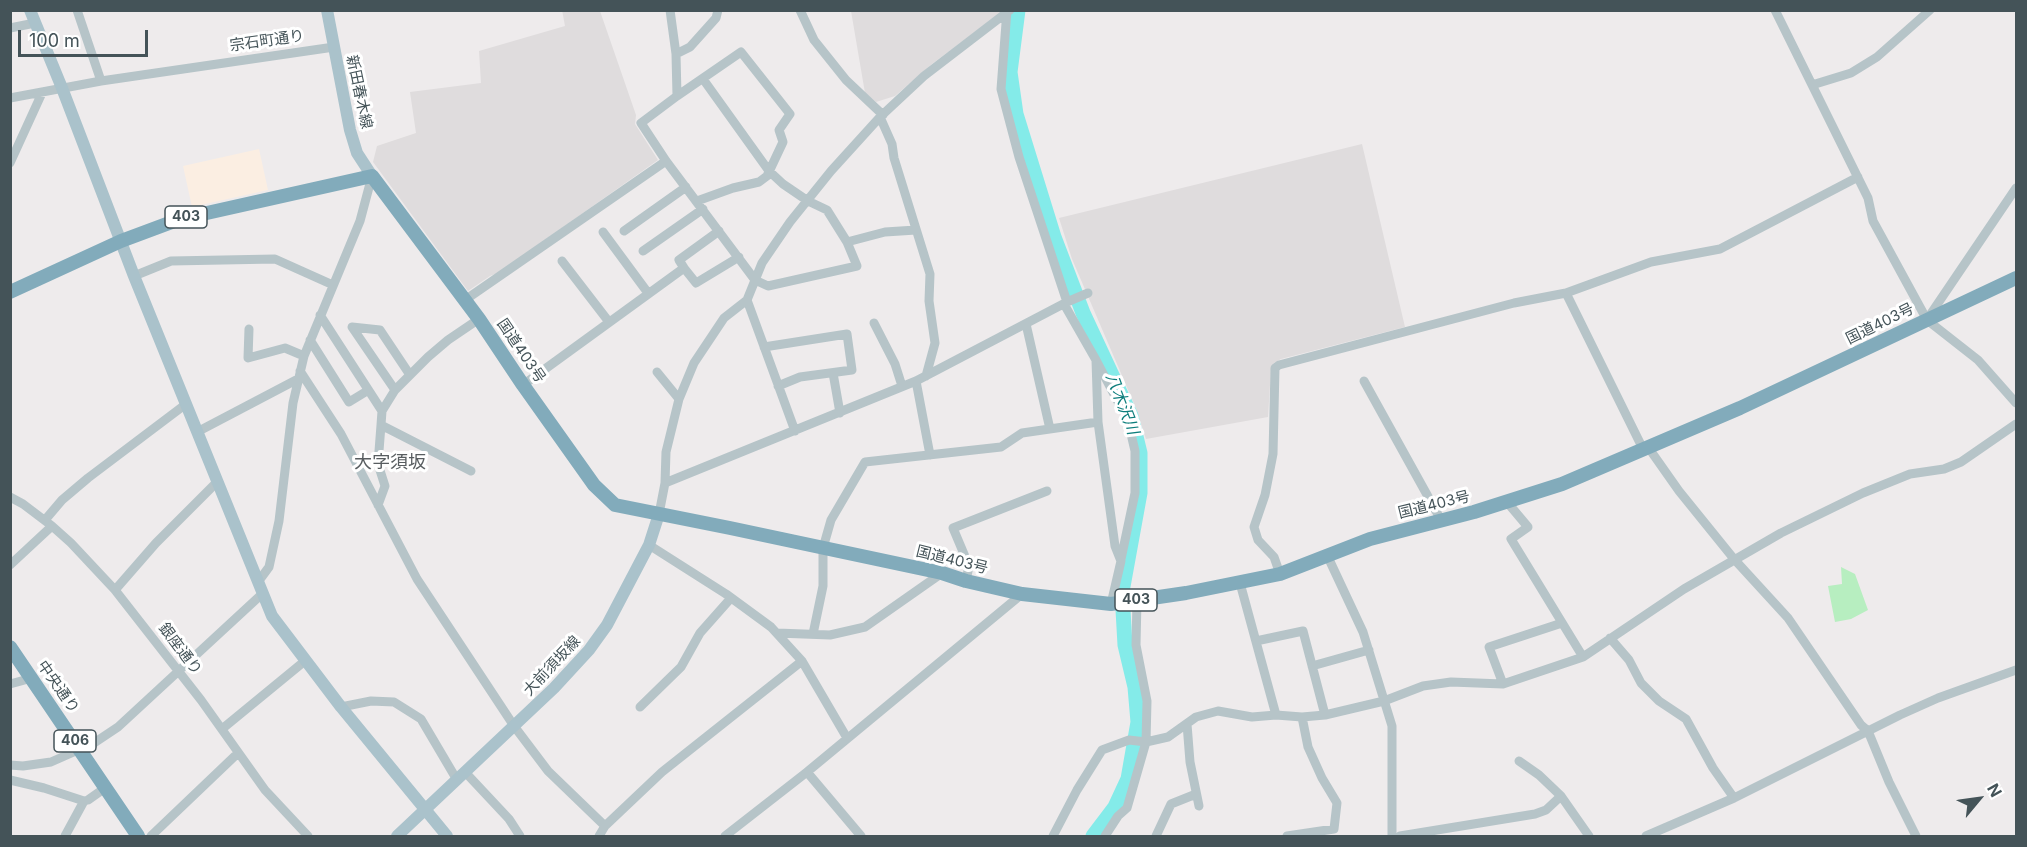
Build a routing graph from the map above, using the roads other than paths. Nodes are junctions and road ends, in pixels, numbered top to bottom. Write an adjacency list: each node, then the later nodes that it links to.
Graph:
1 (30, 10): 10 (main road)
2 (77, 10): 15 (street)
3 (327, 10): 12 (main road, 新田春木線)
4 (670, 10): 13 (street)
5 (718, 10): 13 (street)
6 (800, 10): 21 (street)
7 (1775, 10): 16 (street)
8 (1930, 10): 16 (street)
9 (1008, 11): 21 (street); 52 (street)
10 (35, 23): 11 (street); 17 (main road)
11 (10, 28)
12 (334, 47): 15 (street, 宗石町通り); 25 (main road, 新田春木線)
13 (676, 54): 19 (street)
14 (703, 79): 19 (street); 24 (street); 24 (street)
15 (101, 81): 17 (street, 宗石町通り)
16 (1812, 85): 26 (street)
17 (63, 88): 18 (street, 宗石町通り); 36 (main road)
18 (42, 93): 20 (street); 23 (street)
19 (677, 96): 22 (street)
20 (10, 98)
21 (882, 116): 30 (street); 32 (street)
22 (666, 161): 27 (street); 50 (street)
23 (10, 162)
24 (769, 171): 29 (street); 30 (street)
25 (372, 176): 36 (highway, 403); 45 (street); 50 (highway, 国道403号 / 403)
26 (1858, 177): 49 (street); 55 (street)
27 (686, 187): 29 (street); 33 (street)
28 (2016, 188): 55 (street)
29 (697, 201): 31 (street)
30 (808, 201): 37 (street); 43 (street)
31 (703, 209): 34 (street); 38 (street)
32 (916, 230): 37 (street); 68 (street)
33 (624, 231)
34 (719, 231): 39 (street); 41 (street)
35 (603, 232): 47 (street)
36 (121, 241): 42 (main road); 46 (highway, 403)
37 (847, 242): 43 (street)
38 (643, 251)
39 (739, 257): 41 (street); 43 (street)
40 (562, 261): 56 (street)
41 (684, 268): 47 (street)
42 (134, 276): 45 (street); 78 (main road)
43 (755, 280): 51 (street)
44 (2015, 281): 55 (highway, 国道403号 / 403)
45 (333, 285): 53 (street)
46 (10, 292)
47 (648, 293): 56 (street)
48 (1088, 293): 52 (street)
49 (1566, 293): 87 (street); 106 (street)
50 (465, 300): 54 (highway, 国道403号 / 403)
51 (747, 300): 61 (street); 76 (street)
52 (1065, 303): 58 (street); 63 (street)
53 (320, 315): 60 (street); 75 (street)
54 (479, 319): 67 (street); 71 (highway, 国道403号 / 403)
55 (1927, 320): 77 (street); 87 (highway, 国道403号 / 403)
56 (609, 322): 71 (street)
57 (874, 323): 73 (street)
58 (1026, 324): 68 (street); 84 (street)
59 (249, 329): 62 (street)
60 (310, 340): 62 (street); 75 (street)
61 (764, 347): 65 (street); 72 (street)
62 (304, 356): 66 (street)
63 (1096, 360): 81 (street); 103 (street)
64 (657, 372): 76 (street)
65 (833, 373): 72 (street); 80 (street)
66 (299, 375): 86 (street); 95 (street); 109 (street)
67 (410, 375): 74 (street); 74 (street)
68 (926, 376): 69 (street)
69 (916, 381): 73 (street); 88 (street)
70 (1364, 381): 97 (street)
71 (523, 386): 96 (highway, 国道403号 / 403)
72 (778, 386): 85 (street)
73 (902, 386): 80 (street)
74 (395, 390): 79 (street)
75 (368, 391): 79 (street)
76 (679, 399): 91 (street)
77 (2016, 403)
78 (186, 404): 86 (main road); 98 (street)
79 (382, 411): 83 (street)
80 (840, 413): 85 (street)
81 (1098, 422): 84 (street); 103 (street)
82 (2016, 424): 102 (street)
83 (381, 425): 89 (street); 95 (street)
84 (1050, 429): 88 (street)
85 (795, 431): 91 (street)
86 (197, 432): 90 (main road)
87 (1646, 448): 94 (highway, 国道403号 / 403); 102 (street)
88 (930, 455): 100 (street)
89 (471, 471)
90 (217, 482): 109 (main road); 110 (street)
91 (665, 483): 96 (street)
92 (1047, 491): 107 (street)
93 (10, 497): 98 (street, 銀座通り)
94 (1508, 502): 97 (highway, 国道403号 / 403); 115 (street)
95 (378, 505): 138 (street)
96 (659, 514): 99 (main road, 大前須坂線); 100 (highway, 国道403号 / 403)
97 (1441, 520): 101 (highway, 国道403号 / 403)
98 (48, 523): 104 (street); 110 (street, 銀座通り)
99 (649, 545): 112 (street); 138 (main road, 大前須坂線)
100 (823, 548): 105 (highway, 国道403号 / 403); 117 (street)
101 (1327, 555): 106 (highway, 国道403号 / 403); 121 (street)
102 (1734, 559): 118 (street); 140 (street)
103 (1121, 561): 114 (street)
104 (10, 566)
105 (942, 573): 107 (highway, 国道403号 / 403); 117 (street)
106 (1280, 574): 108 (highway, 国道403号 / 403)
107 (966, 581): 111 (highway, 国道403号 / 403)
108 (1240, 583): 113 (highway, 国道403号 / 403); 119 (street)
109 (260, 588): 123 (main road); 127 (street)
110 (115, 590): 127 (street, 銀座通り)
111 (1022, 594): 114 (highway, 国道403号 / 403); 141 (street)
112 (731, 598): 116 (street); 133 (street)
113 (1137, 600): 114 (highway, 国道403号 / 403); 142 (street)
114 (1111, 604)
115 (1562, 622): 122 (street); 130 (street)
116 (777, 633): 117 (street); 124 (street)
117 (813, 634)
118 (1610, 638): 122 (street); 153 (street)
119 (1256, 641): 125 (street); 134 (street)
120 (10, 647): 128 (highway, 中央通り / 406)
121 (1369, 650): 125 (street); 131 (street)
122 (1583, 657): 130 (street)
123 (306, 660): 132 (main road); 139 (street)
124 (802, 661): 141 (street); 157 (street)
125 (1312, 666): 135 (street)
126 (2016, 670): 140 (street)
127 (177, 671): 139 (street, 銀座通り); 143 (street)
128 (32, 678): 129 (street); 143 (highway, 中央通り / 406)
129 (10, 684)
130 (1503, 684): 131 (street)
131 (1384, 701): 135 (street); 173 (street)
132 (341, 707): 148 (street); 156 (main road)
133 (640, 707)
134 (1276, 715): 136 (street); 137 (street)
135 (1325, 715): 136 (street)
136 (1302, 717): 172 (street)
137 (1186, 724): 142 (street); 151 (street)
138 (514, 726): 148 (main road, 大前須坂線); 157 (street)
139 (222, 729): 144 (street, 銀座通り)
140 (1868, 731): 153 (street); 158 (street)
141 (847, 738): 147 (street)
142 (1146, 742): 169 (street); 170 (street)
143 (80, 748): 146 (street); 150 (highway, 中央通り / 406)
144 (238, 753): 161 (street); 162 (street, 銀座通り)
145 (1519, 761): 152 (street)
146 (10, 765)
147 (807, 772): 167 (street); 168 (street)
148 (461, 776): 156 (main road, 大前須坂線); 165 (street)
149 (10, 780): 154 (street)
150 (105, 788): 154 (street); 160 (highway, 中央通り / 406)
151 (1196, 794): 155 (street); 171 (street)
152 (1561, 796): 174 (street); 175 (street)
153 (1734, 798): 176 (street)
154 (84, 801): 159 (street)
155 (1199, 806)
156 (426, 809): 163 (main road, 大前須坂線); 164 (main road)
157 (606, 826): 166 (street)
158 (1913, 835)
159 (64, 837)
160 (138, 837)
161 (152, 837)
162 (308, 837)
163 (397, 837)
164 (447, 837)
165 (520, 837)
166 (599, 837)
167 (725, 837)
168 (861, 837)
169 (1053, 837)
170 (1106, 837)
171 (1156, 837)
172 (1287, 837)
173 (1392, 837)
174 (1400, 837)
175 (1588, 837)
176 (1646, 837)

